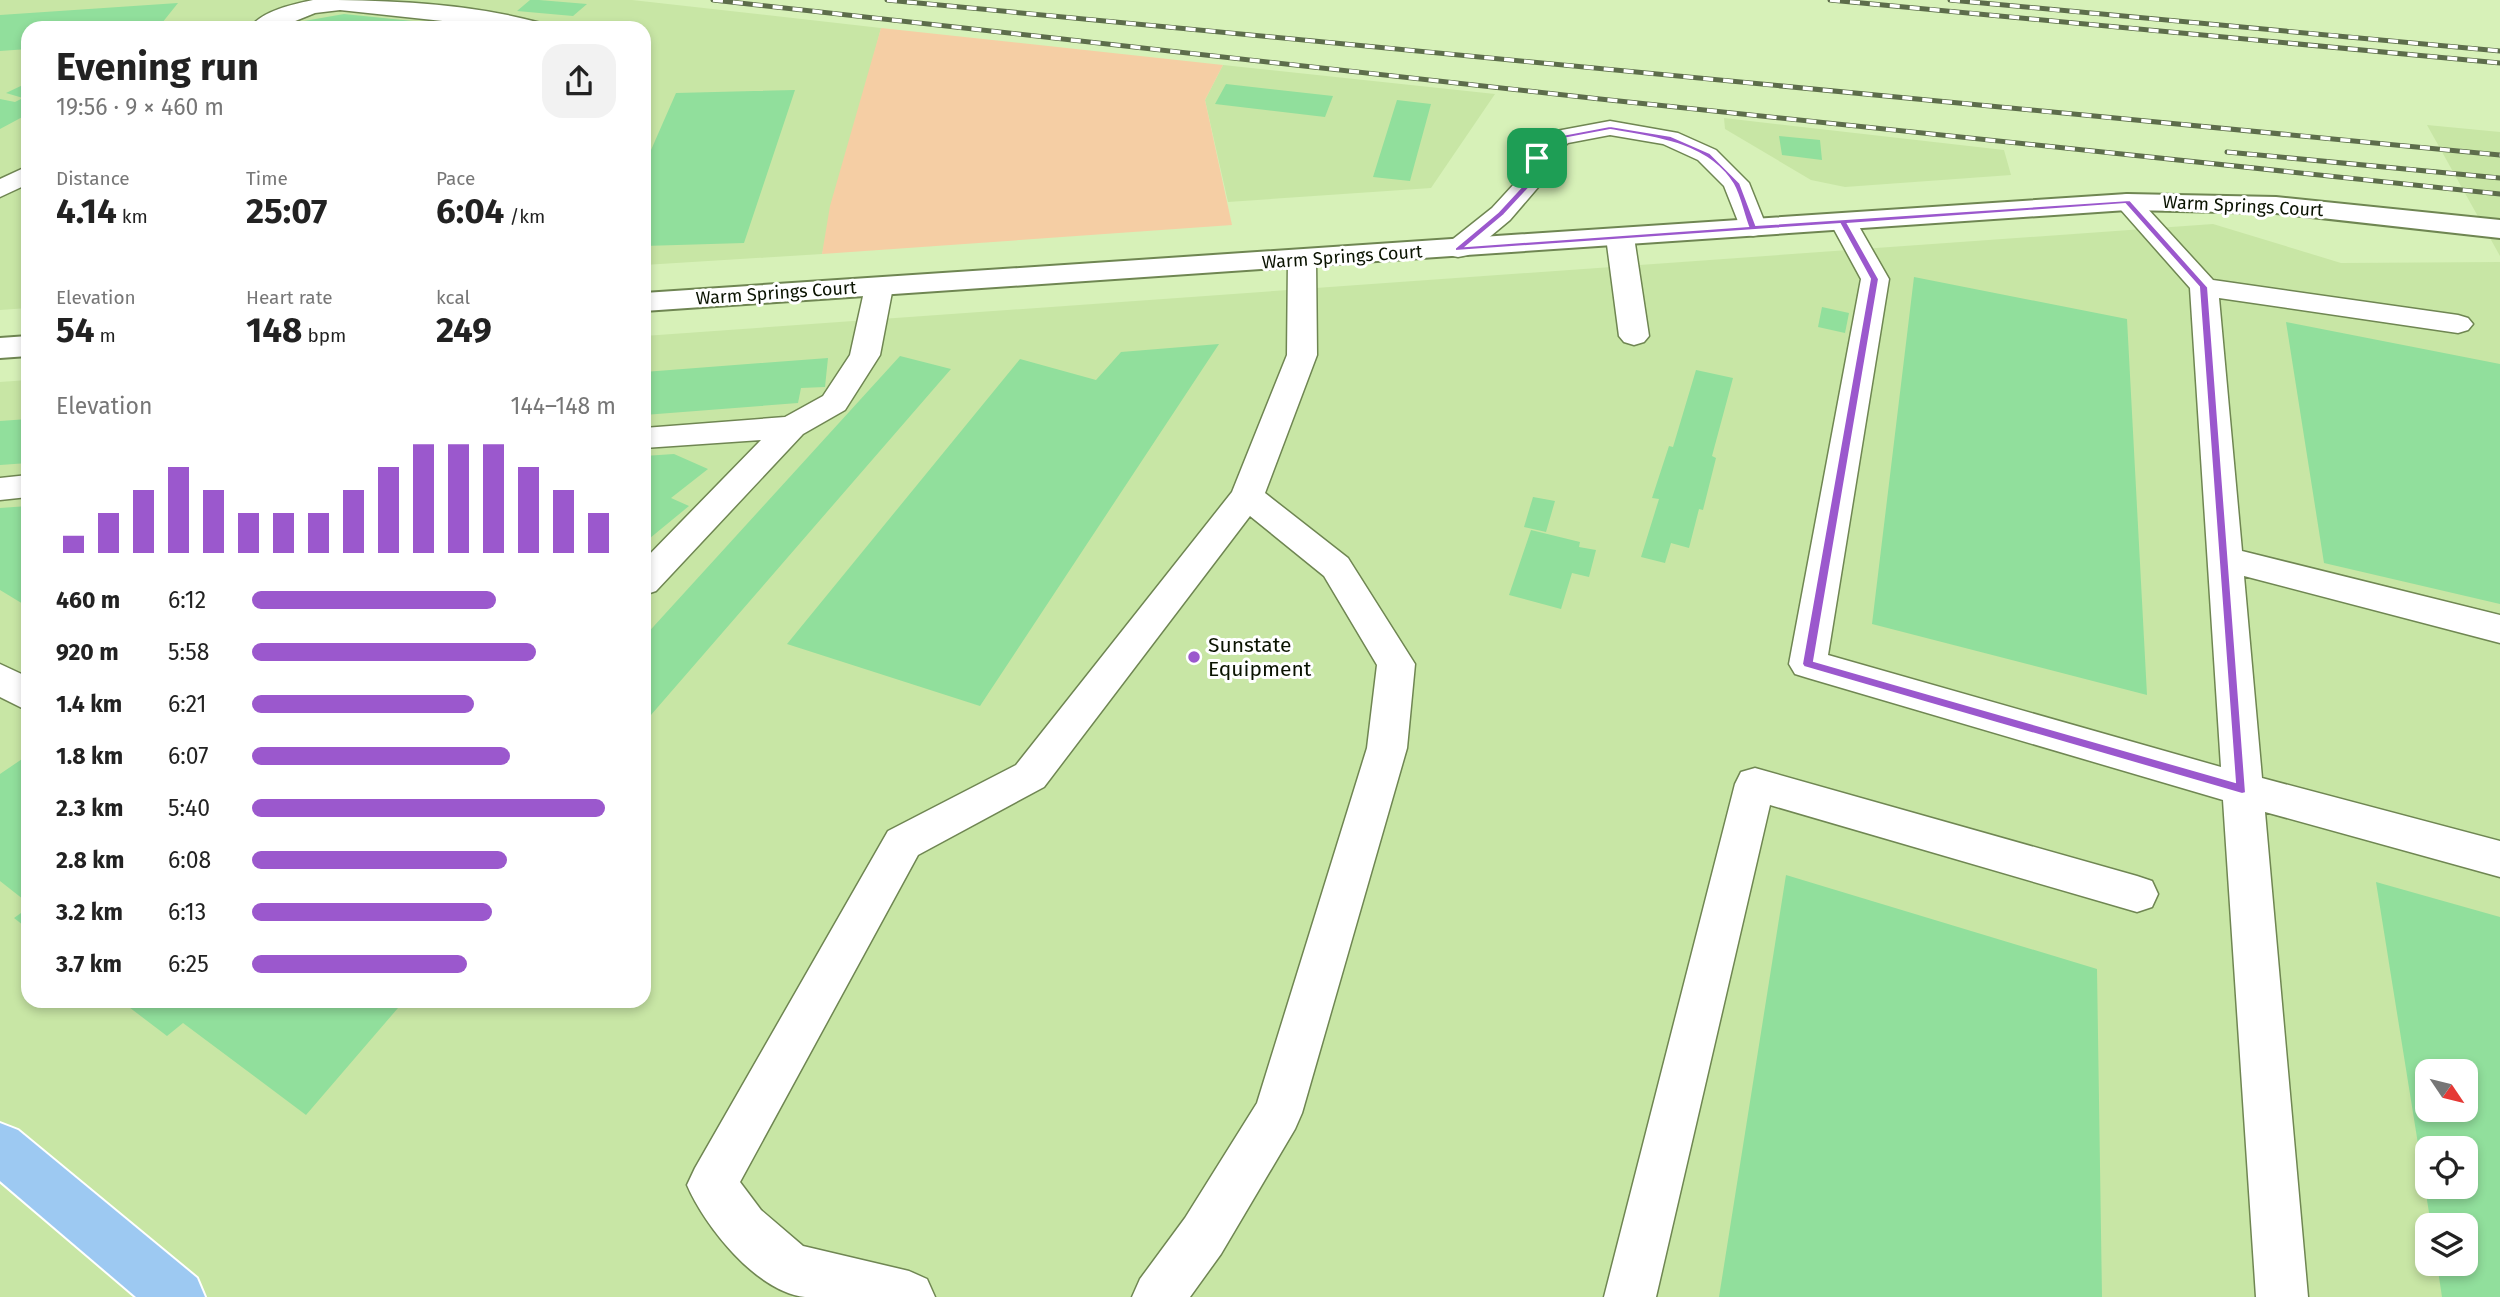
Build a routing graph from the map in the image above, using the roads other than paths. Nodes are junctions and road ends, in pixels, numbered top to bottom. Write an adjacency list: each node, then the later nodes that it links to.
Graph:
1 (274, 21): 2 (lane)
2 (508, 21)
3 (21, 178): 4 (lane)
4 (0, 189)
5 (2127, 202): 6 (street, Warm Springs Court); 8 (street, Warm Springs Court); 13 (lane)
6 (1843, 222): 7 (street, Warm Springs Court); 29 (lane)
7 (1753, 228): 9 (street, Warm Springs Court); 10 (lane)
8 (2500, 229)
9 (1620, 237): 10 (street, Warm Springs Court); 16 (lane)
10 (1458, 249): 11 (street, Warm Springs Court)
11 (1302, 259): 12 (street, Warm Springs Court); 23 (lane)
12 (879, 287): 14 (street, Warm Springs Court); 19 (lane)
13 (2204, 287): 15 (lane); 24 (lane)
14 (651, 302)
15 (2459, 324)
16 (1634, 336)
17 (21, 346): 18 (street)
18 (0, 348)
19 (792, 427): 20 (lane); 25 (lane)
20 (651, 438)
21 (21, 487): 22 (lane)
22 (0, 489)
23 (1247, 496): 34 (lane); 35 (lane)
24 (2224, 559): 26 (lane); 29 (lane)
25 (651, 575)
26 (2500, 629)
27 (0, 678): 28 (lane)
28 (21, 692)
29 (2242, 789): 30 (lane); 37 (lane)
30 (2500, 859)
31 (2137, 894): 36 (lane)
32 (0, 1148): 33 (main road)
33 (178, 1297)
34 (909, 1297)
35 (1158, 1297)
36 (1630, 1297)
37 (2282, 1297)

